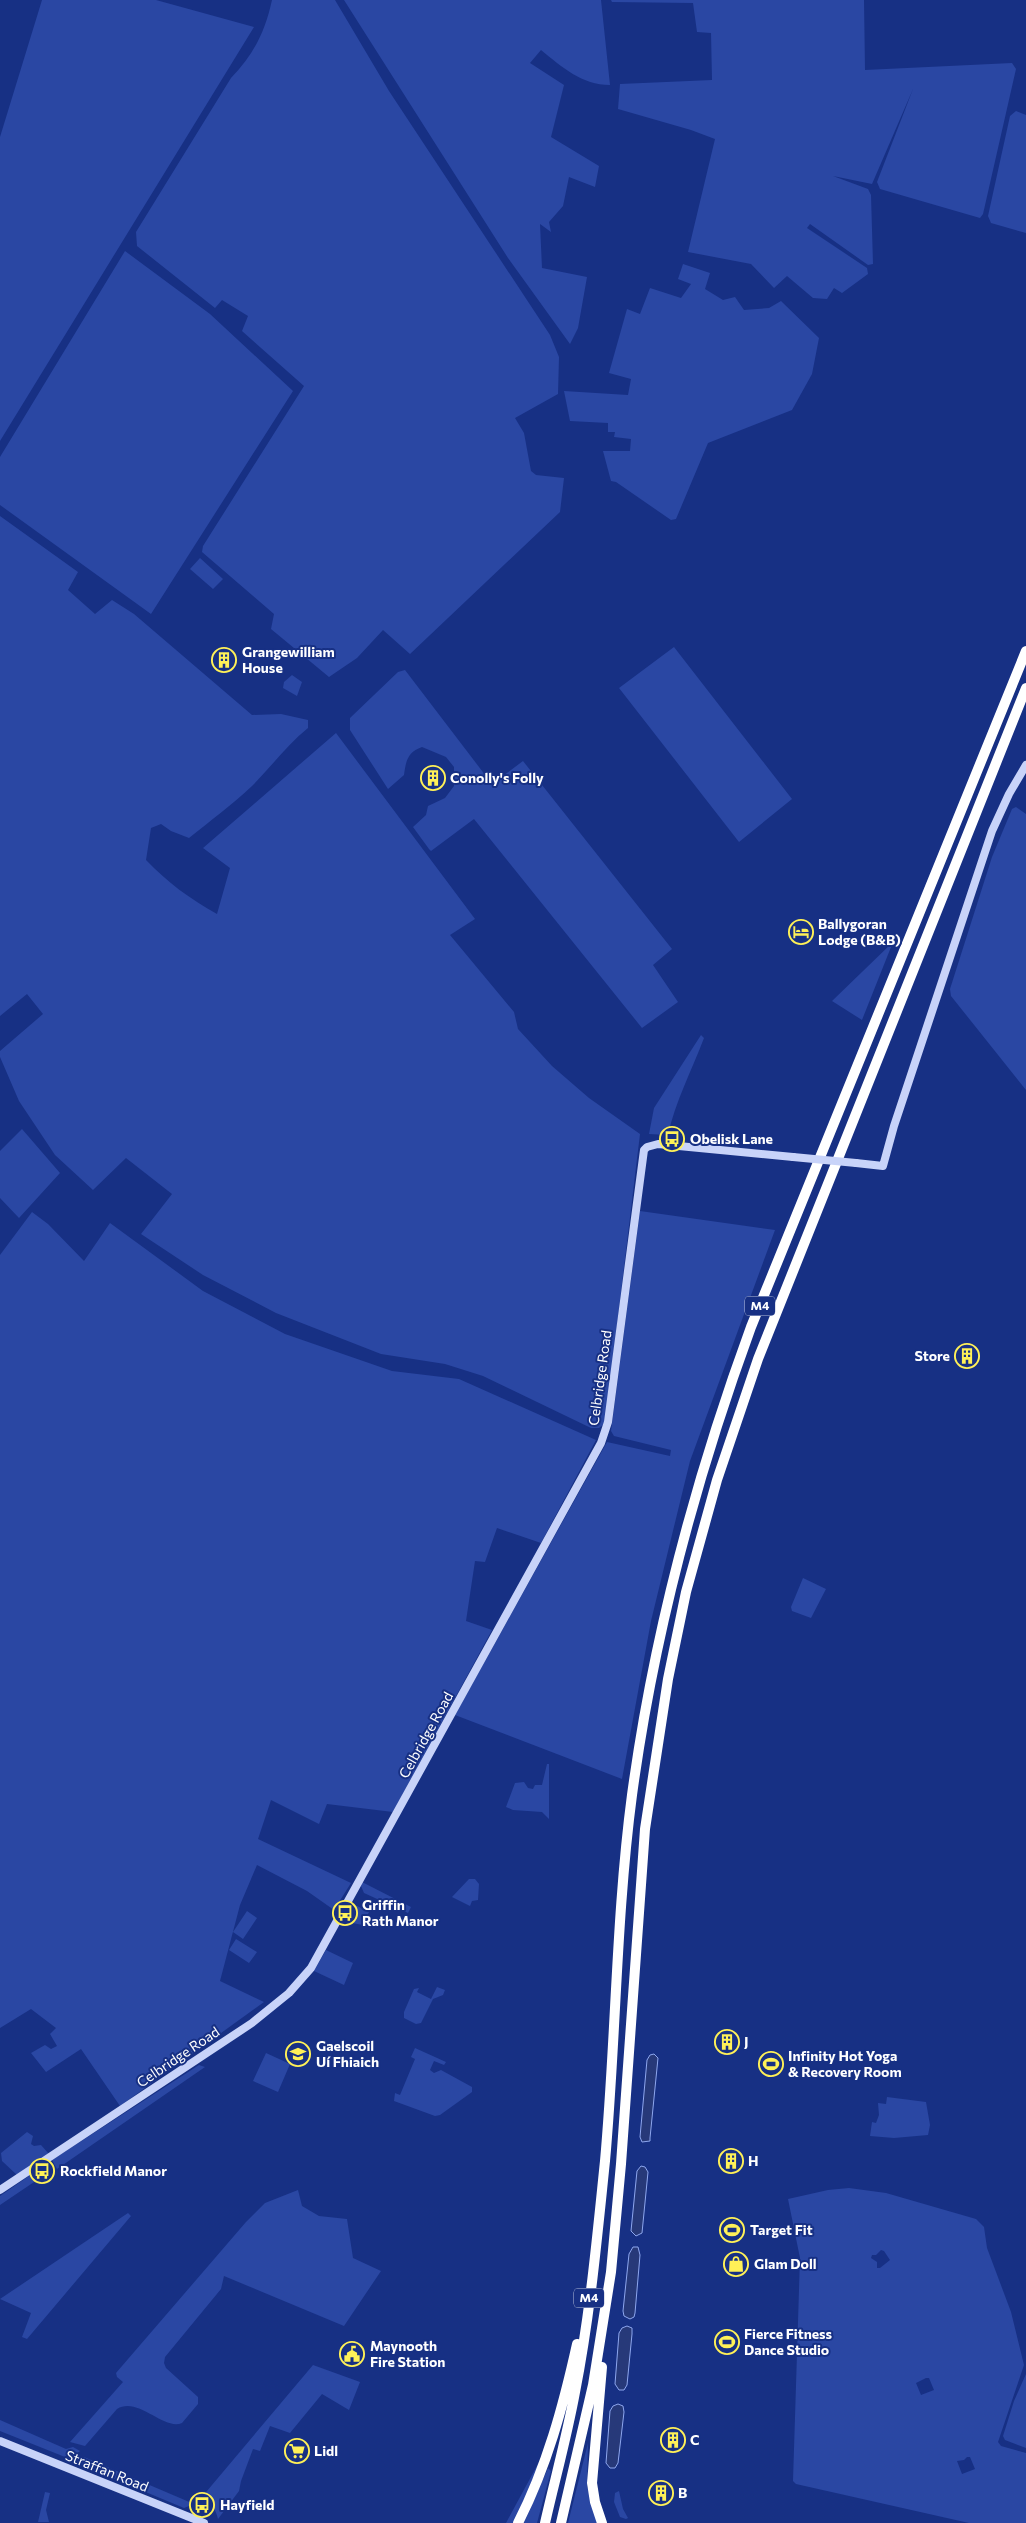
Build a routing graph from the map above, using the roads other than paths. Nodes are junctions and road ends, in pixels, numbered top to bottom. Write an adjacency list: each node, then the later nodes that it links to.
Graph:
1 (1026, 652): 4 (highway, M4)
2 (1026, 688): 5 (highway, M4)
3 (1026, 765): 6 (main road, Celbridge Road, bridge)
4 (610, 2070): 9 (highway); 10 (highway, M4)
5 (624, 2132): 11 (highway, M4); 12 (highway)
6 (0, 2190)
7 (0, 2441): 8 (main road, Straffan Road)
8 (204, 2523)
9 (518, 2523)
10 (545, 2523)
11 (561, 2523)
12 (602, 2523)

